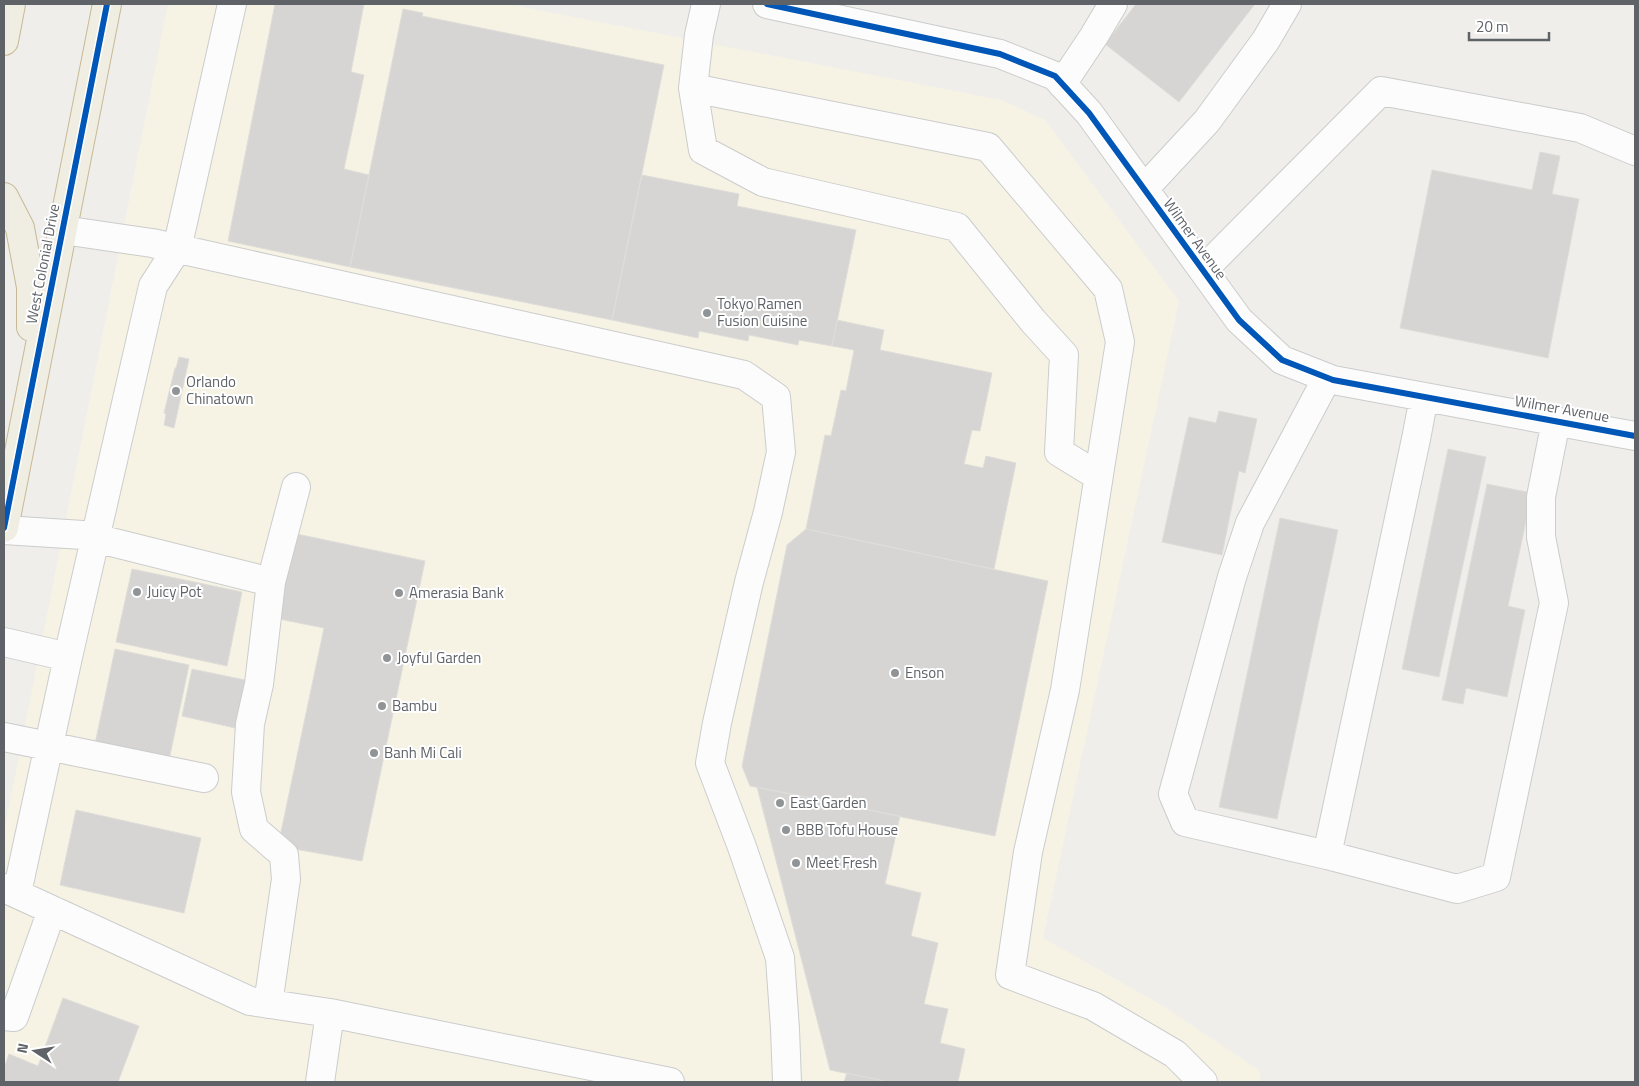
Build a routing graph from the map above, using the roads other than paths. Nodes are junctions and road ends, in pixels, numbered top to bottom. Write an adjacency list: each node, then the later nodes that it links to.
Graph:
1 (11, 4): 8 (highway)
2 (107, 4): 14 (highway, West Colonial Drive)
3 (232, 4): 15 (street)
4 (706, 4): 10 (street)
5 (767, 4): 9 (street, Wilmer Avenue)
6 (1113, 4): 9 (street)
7 (1287, 4): 12 (street)
8 (4, 41)
9 (1062, 84): 12 (street, Wilmer Avenue)
10 (693, 88): 22 (street); 22 (street)
11 (1635, 151): 16 (street)
12 (1144, 190): 16 (street, Wilmer Avenue)
13 (4, 197): 19 (highway)
14 (63, 230): 15 (street); 19 (highway, West Colonial Drive)
15 (177, 249): 25 (street); 40 (street)
16 (1202, 270): 17 (street, Wilmer Avenue)
17 (1327, 378): 18 (street, Wilmer Avenue); 32 (street)
18 (1424, 397): 20 (street, Wilmer Avenue); 32 (street)
19 (30, 398): 24 (highway, West Colonial Drive)
20 (1556, 421): 21 (street, Wilmer Avenue); 32 (street)
21 (1635, 436)
22 (1098, 476): 41 (street)
23 (296, 487): 26 (street)
24 (4, 529): 25 (street)
25 (95, 538): 26 (street); 28 (street)
26 (270, 582): 35 (street)
27 (4, 642): 28 (street)
28 (68, 657): 30 (street)
29 (4, 737): 30 (street)
30 (48, 746): 31 (street); 33 (street)
31 (204, 778)
32 (1327, 855)
33 (10, 891): 34 (street)
34 (52, 910): 35 (street); 37 (street)
35 (268, 1004): 36 (street)
36 (330, 1013): 38 (street); 39 (street)
37 (4, 1016)
38 (320, 1082)
39 (670, 1082)
40 (787, 1082)
41 (1203, 1082)

